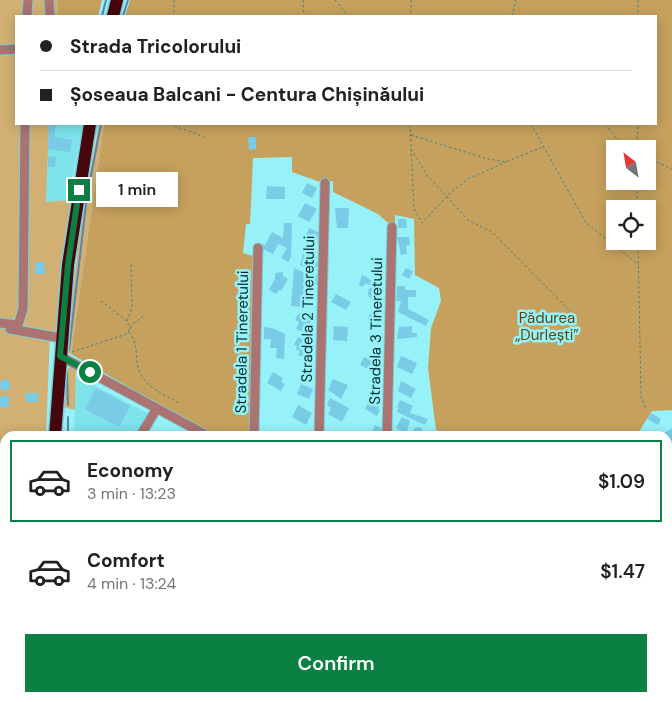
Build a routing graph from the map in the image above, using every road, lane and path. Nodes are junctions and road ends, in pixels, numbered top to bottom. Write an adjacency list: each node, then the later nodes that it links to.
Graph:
1 (28, 0): 10 (street)
2 (49, 0): 11 (street)
3 (117, 0): 12 (highway)
4 (174, 0): 13 (path)
5 (303, 0): 14 (path)
6 (335, 0): 15 (path)
7 (411, 0): 16 (path)
8 (516, 0): 17 (path)
9 (638, 0): 18 (path)
10 (27, 15)
11 (50, 15)
12 (113, 15)
13 (174, 15)
14 (304, 15)
15 (347, 15)
16 (411, 15)
17 (512, 15)
18 (638, 15)
19 (0, 50): 20 (street)
20 (15, 50)
21 (25, 125): 48 (street)
22 (90, 125): 52 (highway)
23 (173, 125): 29 (path)
24 (410, 125): 28 (path)
25 (532, 125): 32 (path)
26 (606, 125): 30 (path)
27 (638, 125): 31 (path)
28 (411, 134): 33 (path); 34 (path)
29 (204, 137)
30 (618, 140)
31 (637, 140)
32 (544, 146): 34 (path); 43 (path)
33 (411, 149): 38 (path); 38 (path)
34 (506, 162): 38 (path)
35 (656, 162): 36 (path)
36 (672, 169)
37 (325, 183): 61 (street, Stradela 2 Tineretului)
38 (447, 197): 46 (path)
39 (392, 227): 62 (street, Stradela 3 Tineretului)
40 (258, 248): 60 (street, Stradela 1 Tineretului)
41 (638, 250): 43 (path)
42 (131, 264): 47 (path)
43 (639, 265): 56 (path)
44 (101, 301): 47 (path)
45 (146, 314): 50 (path)
46 (576, 317)
47 (127, 320): 50 (path)
48 (0, 323)
49 (0, 327): 52 (street)
50 (130, 329): 51 (path)
51 (128, 332): 53 (path); 54 (path)
52 (61, 338): 53 (highway)
53 (60, 356): 55 (street); 57 (highway)
54 (179, 402)
55 (156, 410): 58 (street); 59 (street)
56 (646, 410)
57 (55, 431)
58 (143, 431)
59 (198, 431)
60 (254, 431)
61 (319, 431)
62 (387, 431)

